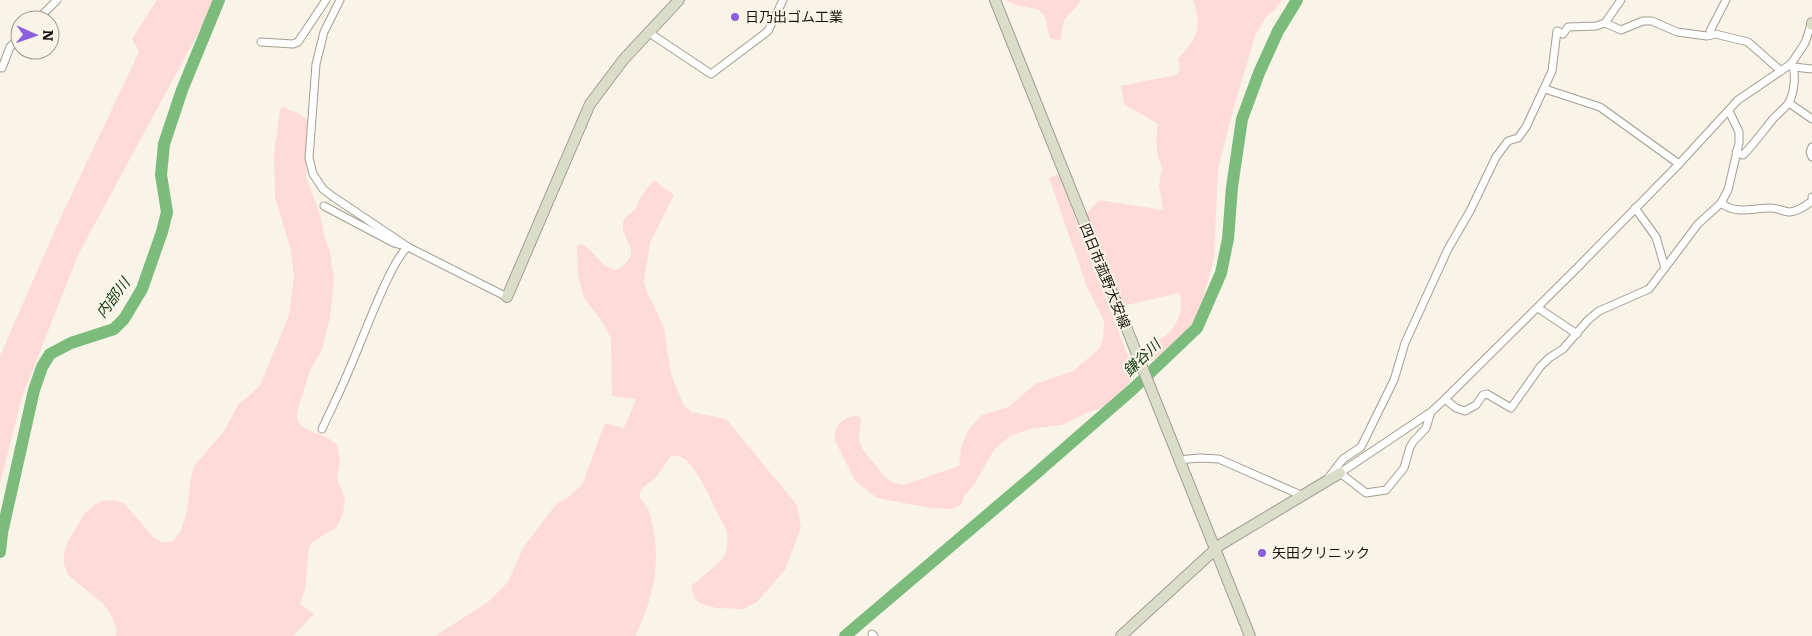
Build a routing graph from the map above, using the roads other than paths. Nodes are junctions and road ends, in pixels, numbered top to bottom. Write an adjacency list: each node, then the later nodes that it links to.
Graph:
1 (57, 0): 9 (street)
2 (326, 0): 14 (street)
3 (340, 0): 32 (street)
4 (679, 0): 12 (main road)
5 (783, 0): 12 (street)
6 (995, 0): 40 (main road, 四日市菰野大安線)
7 (1621, 0): 10 (street)
8 (1726, 0): 13 (street)
9 (47, 10)
10 (1605, 23): 13 (street); 20 (street)
11 (1812, 24): 16 (street)
12 (648, 32): 34 (main road)
13 (1711, 35): 19 (street)
14 (260, 42)
15 (10, 47): 17 (street)
16 (1793, 65): 18 (street); 19 (street); 21 (street)
17 (2, 68)
18 (1812, 69)
19 (1781, 71): 22 (street)
20 (1545, 89): 27 (street); 42 (street)
21 (1789, 103): 23 (street); 25 (street)
22 (1729, 111): 25 (street); 27 (street)
23 (1812, 119)
24 (1812, 147): 26 (street)
25 (1736, 152): 29 (street)
26 (1812, 157)
27 (1679, 164): 31 (street)
28 (1812, 197): 29 (street)
29 (1721, 203): 33 (street)
30 (324, 206): 32 (street)
31 (1635, 208): 33 (street); 35 (street)
32 (408, 247): 34 (street); 39 (street)
33 (1665, 268): 36 (street)
34 (507, 297)
35 (1538, 308): 36 (street); 37 (street)
36 (1577, 334): 37 (street)
37 (1445, 399): 38 (street)
38 (1431, 412): 41 (street); 41 (street)
39 (322, 429)
40 (1178, 460): 43 (street); 44 (main road, 四日市菰野大安線)
41 (1340, 472): 42 (main road)
42 (1326, 481): 43 (main road)
43 (1303, 496): 44 (main road)
44 (1215, 551): 45 (main road); 46 (main road, 四日市菰野大安線)
45 (1122, 636)
46 (1250, 636)

